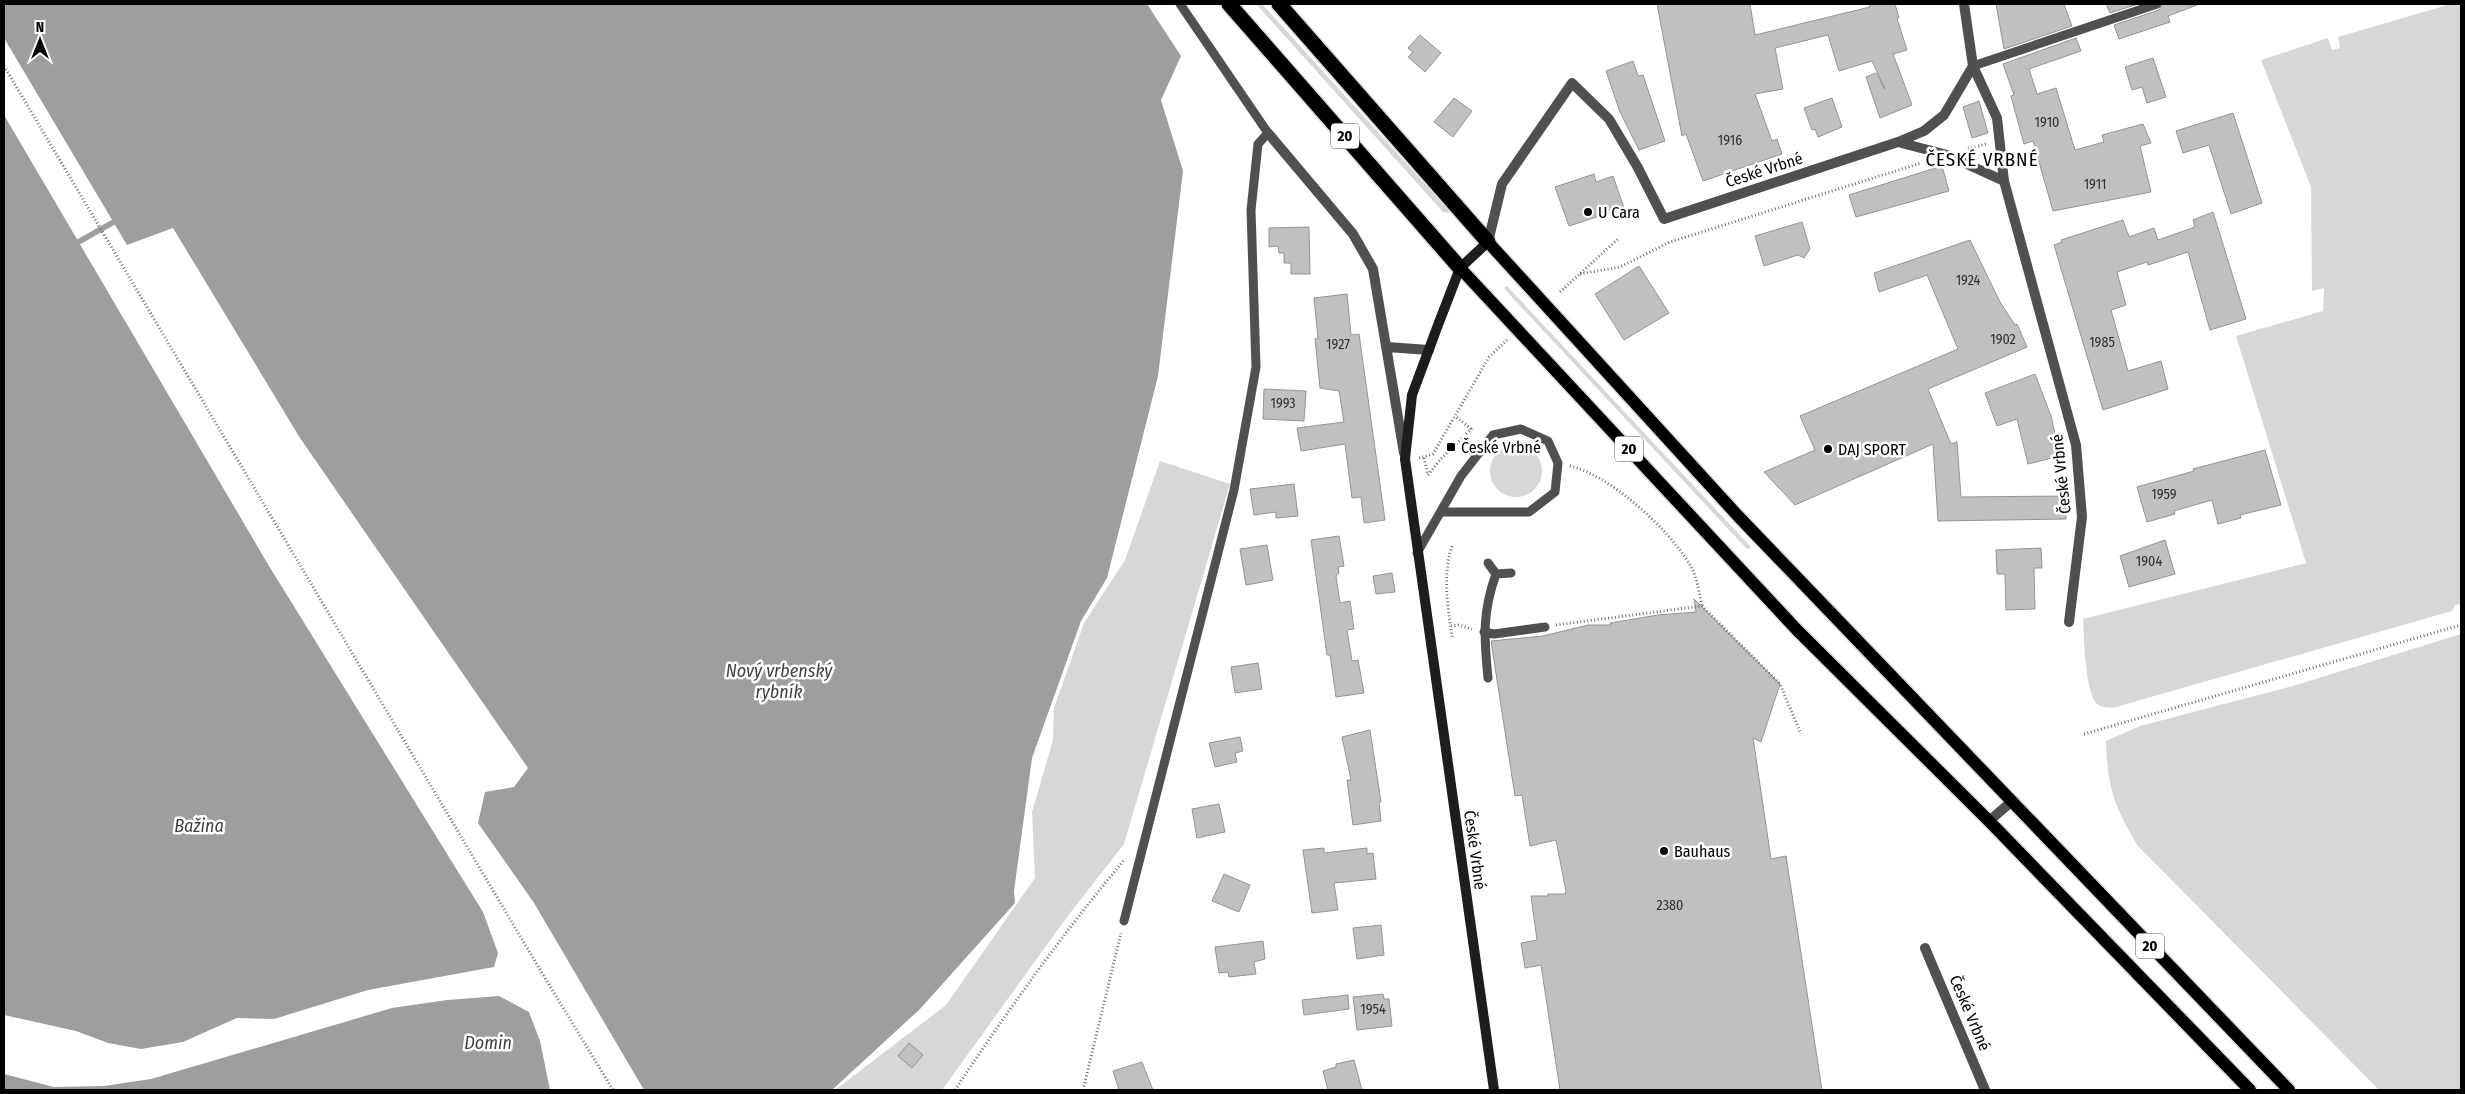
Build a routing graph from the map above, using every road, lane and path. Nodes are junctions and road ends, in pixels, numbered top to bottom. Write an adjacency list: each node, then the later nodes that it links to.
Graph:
1 (1180, 4): 8 (lane)
2 (1229, 4): 15 (highway, 20)
3 (1279, 4): 14 (highway, 20)
4 (1964, 4): 7 (street, České Vrbné)
5 (2157, 4): 7 (lane)
6 (4, 66): 45 (path)
7 (1973, 66): 9 (street, České Vrbné); 10 (street, České Vrbné)
8 (1268, 133): 19 (street); 43 (lane)
9 (2000, 140): 11 (path); 12 (street, České Vrbné)
10 (1898, 142): 11 (street); 14 (street, České Vrbné)
11 (1946, 155): 12 (street); 16 (path)
12 (2004, 181): 31 (street, České Vrbné)
13 (1619, 238): 16 (path)
14 (1488, 242): 15 (street, České Vrbné); 40 (main road, 20)
15 (1460, 268): 20 (street, České Vrbné); 41 (main road, 20)
16 (1580, 274): 17 (path)
17 (1560, 292)
18 (1509, 338): 21 (path)
19 (1387, 347): 20 (street); 22 (street)
20 (1429, 350): 22 (street, České Vrbné)
21 (1455, 416): 21 (path)
22 (1405, 459): 26 (street, České Vrbné)
23 (1558, 463): 24 (lane); 24 (lane); 30 (path)
24 (1442, 512): 26 (lane)
25 (1452, 546): 33 (path)
26 (1417, 553): 48 (street, České Vrbné)
27 (1488, 562): 29 (lane)
28 (1511, 573): 29 (lane)
29 (1496, 574): 35 (lane)
30 (1702, 606): 34 (path); 38 (path)
31 (2069, 622)
32 (2461, 625): 39 (path)
33 (1451, 626): 35 (path); 36 (path)
34 (1546, 627): 35 (lane)
35 (1484, 632): 37 (lane)
36 (1452, 637)
37 (1488, 678)
38 (1801, 734)
39 (2084, 734)
40 (2011, 802): 41 (street); 51 (main road, 20)
41 (1988, 821): 50 (main road, 20)
42 (1128, 856): 46 (path)
43 (1124, 921): 47 (path)
44 (1925, 948): 49 (street, České Vrbné)
45 (613, 1090)
46 (955, 1090)
47 (1083, 1090)
48 (1494, 1090)
49 (1985, 1090)
50 (2250, 1090)
51 (2289, 1090)

